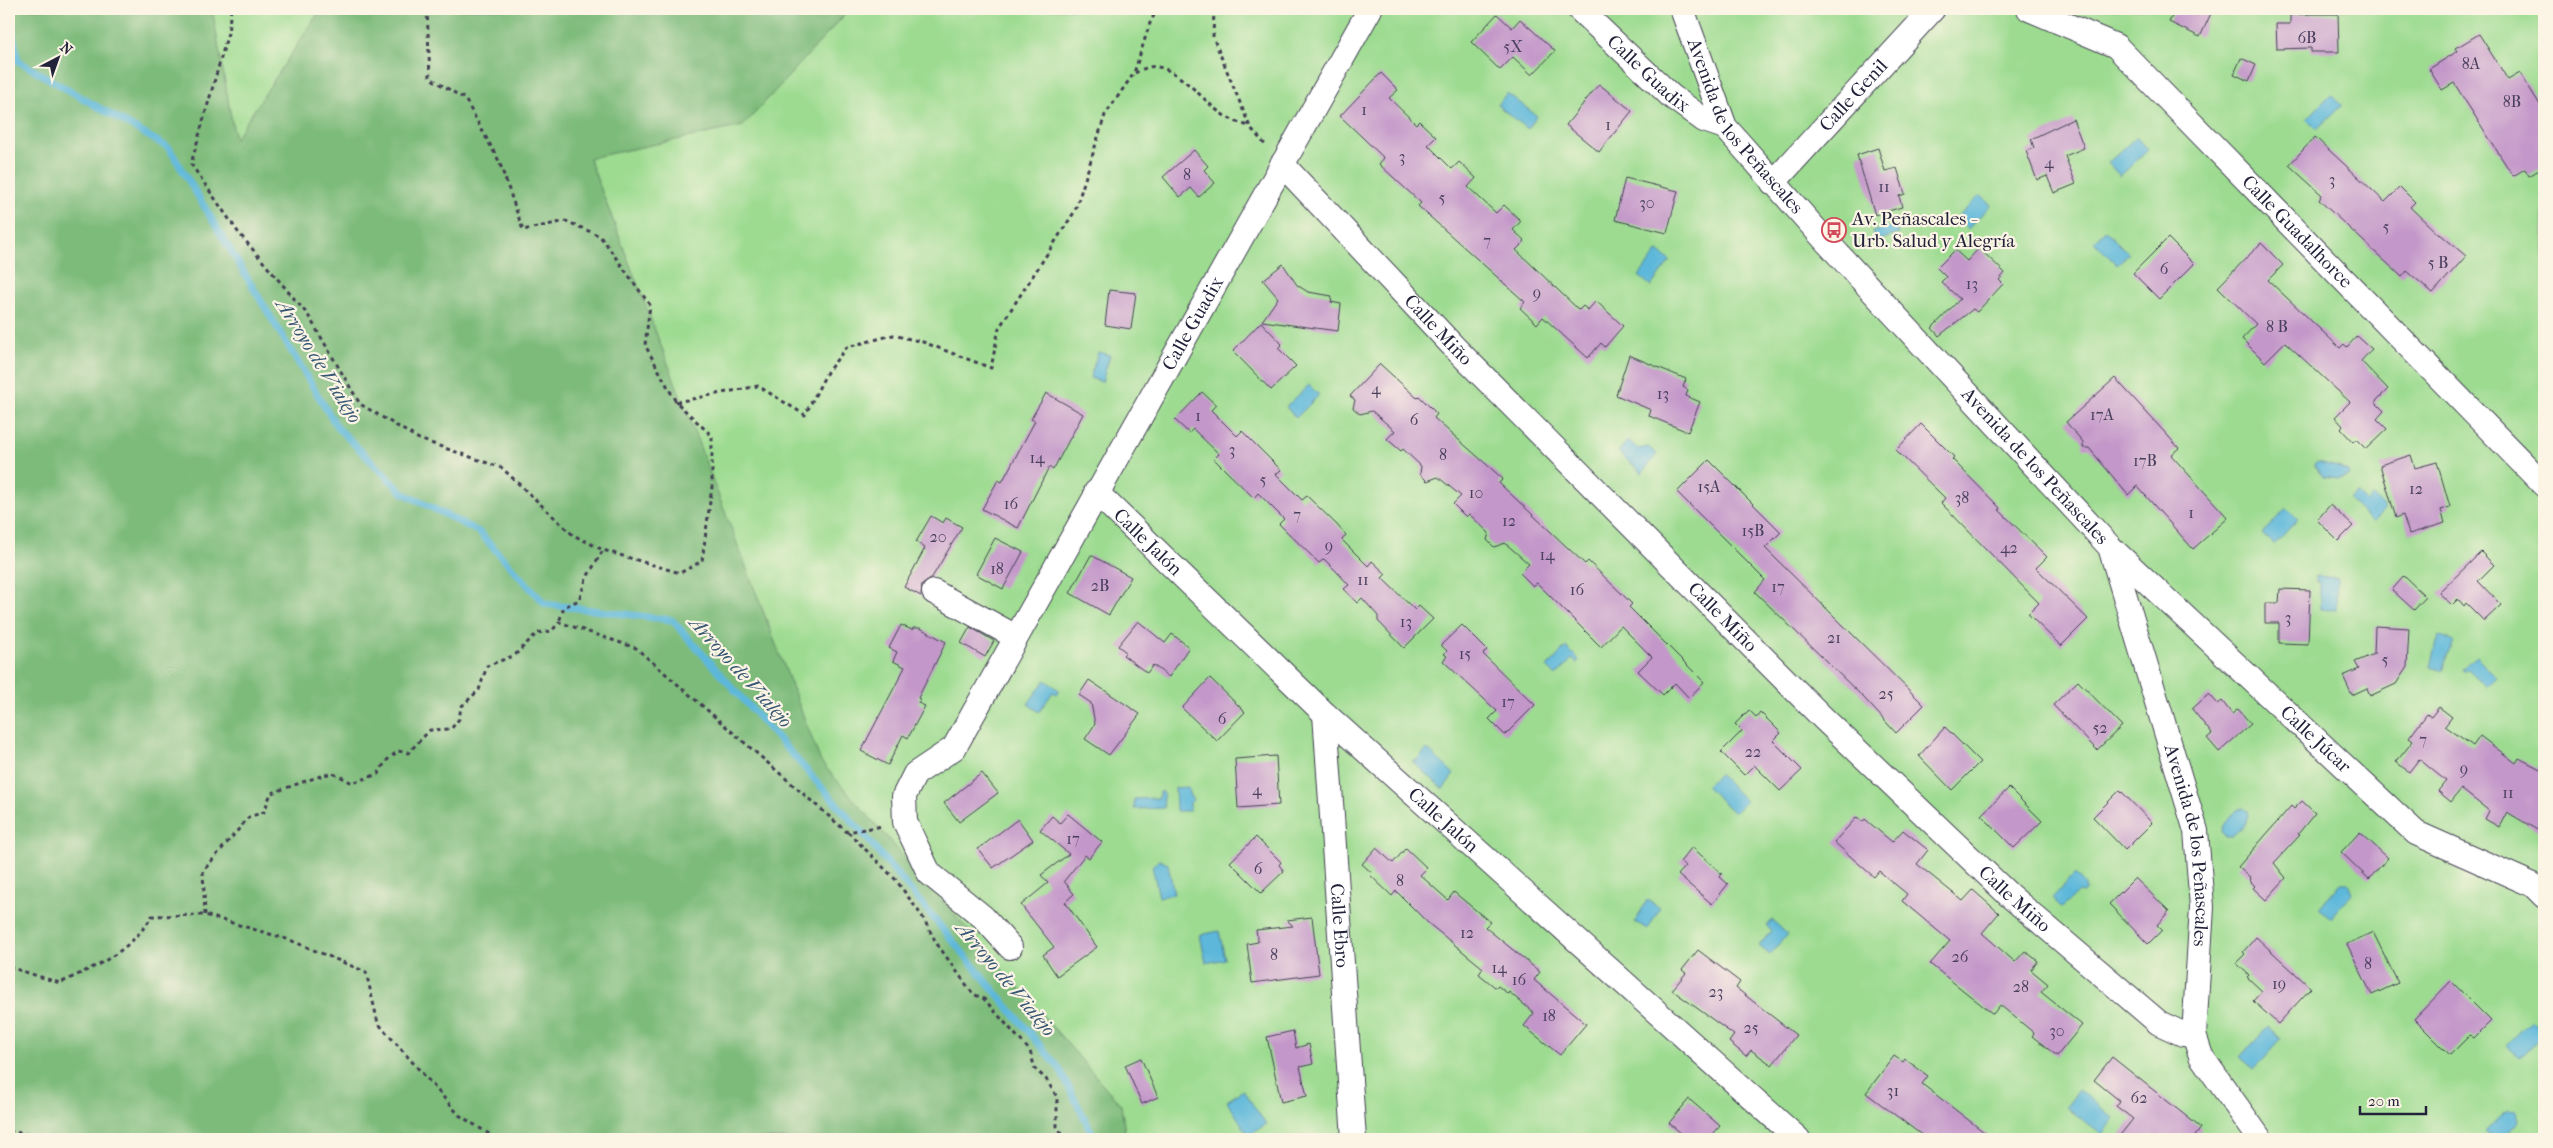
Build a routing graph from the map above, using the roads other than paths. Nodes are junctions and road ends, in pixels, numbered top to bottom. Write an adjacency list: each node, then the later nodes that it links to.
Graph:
1 (1370, 9): 7 (street, Calle Guadix)
2 (1579, 9): 6 (street, Calle Guadix)
3 (1682, 9): 6 (street, Avenida de los Peñascales)
4 (1933, 9): 8 (street, Calle Genil)
5 (2029, 9): 9 (street, Calle Guadalhorce)
6 (1724, 128): 8 (street, Avenida de los Peñascales)
7 (1282, 164): 10 (street, Calle Guadix); 17 (street, Calle Miño)
8 (1773, 183): 11 (street, Avenida de los Peñascales)
9 (2544, 485)
10 (1096, 492): 13 (street, Calle Guadix); 14 (street, Calle Jalón)
11 (2110, 547): 15 (street, Calle Júcar); 17 (street, Avenida de los Peñascales)
12 (934, 592): 13 (street)
13 (1016, 638): 16 (street, Calle Guadix)
14 (1325, 714): 18 (street, Calle Ebro); 19 (street, Calle Jalón)
15 (2544, 896)
16 (1010, 947)
17 (2194, 1035): 20 (street, Avenida de los Peñascales)
18 (1354, 1139)
19 (1798, 1139)
20 (2260, 1139)

